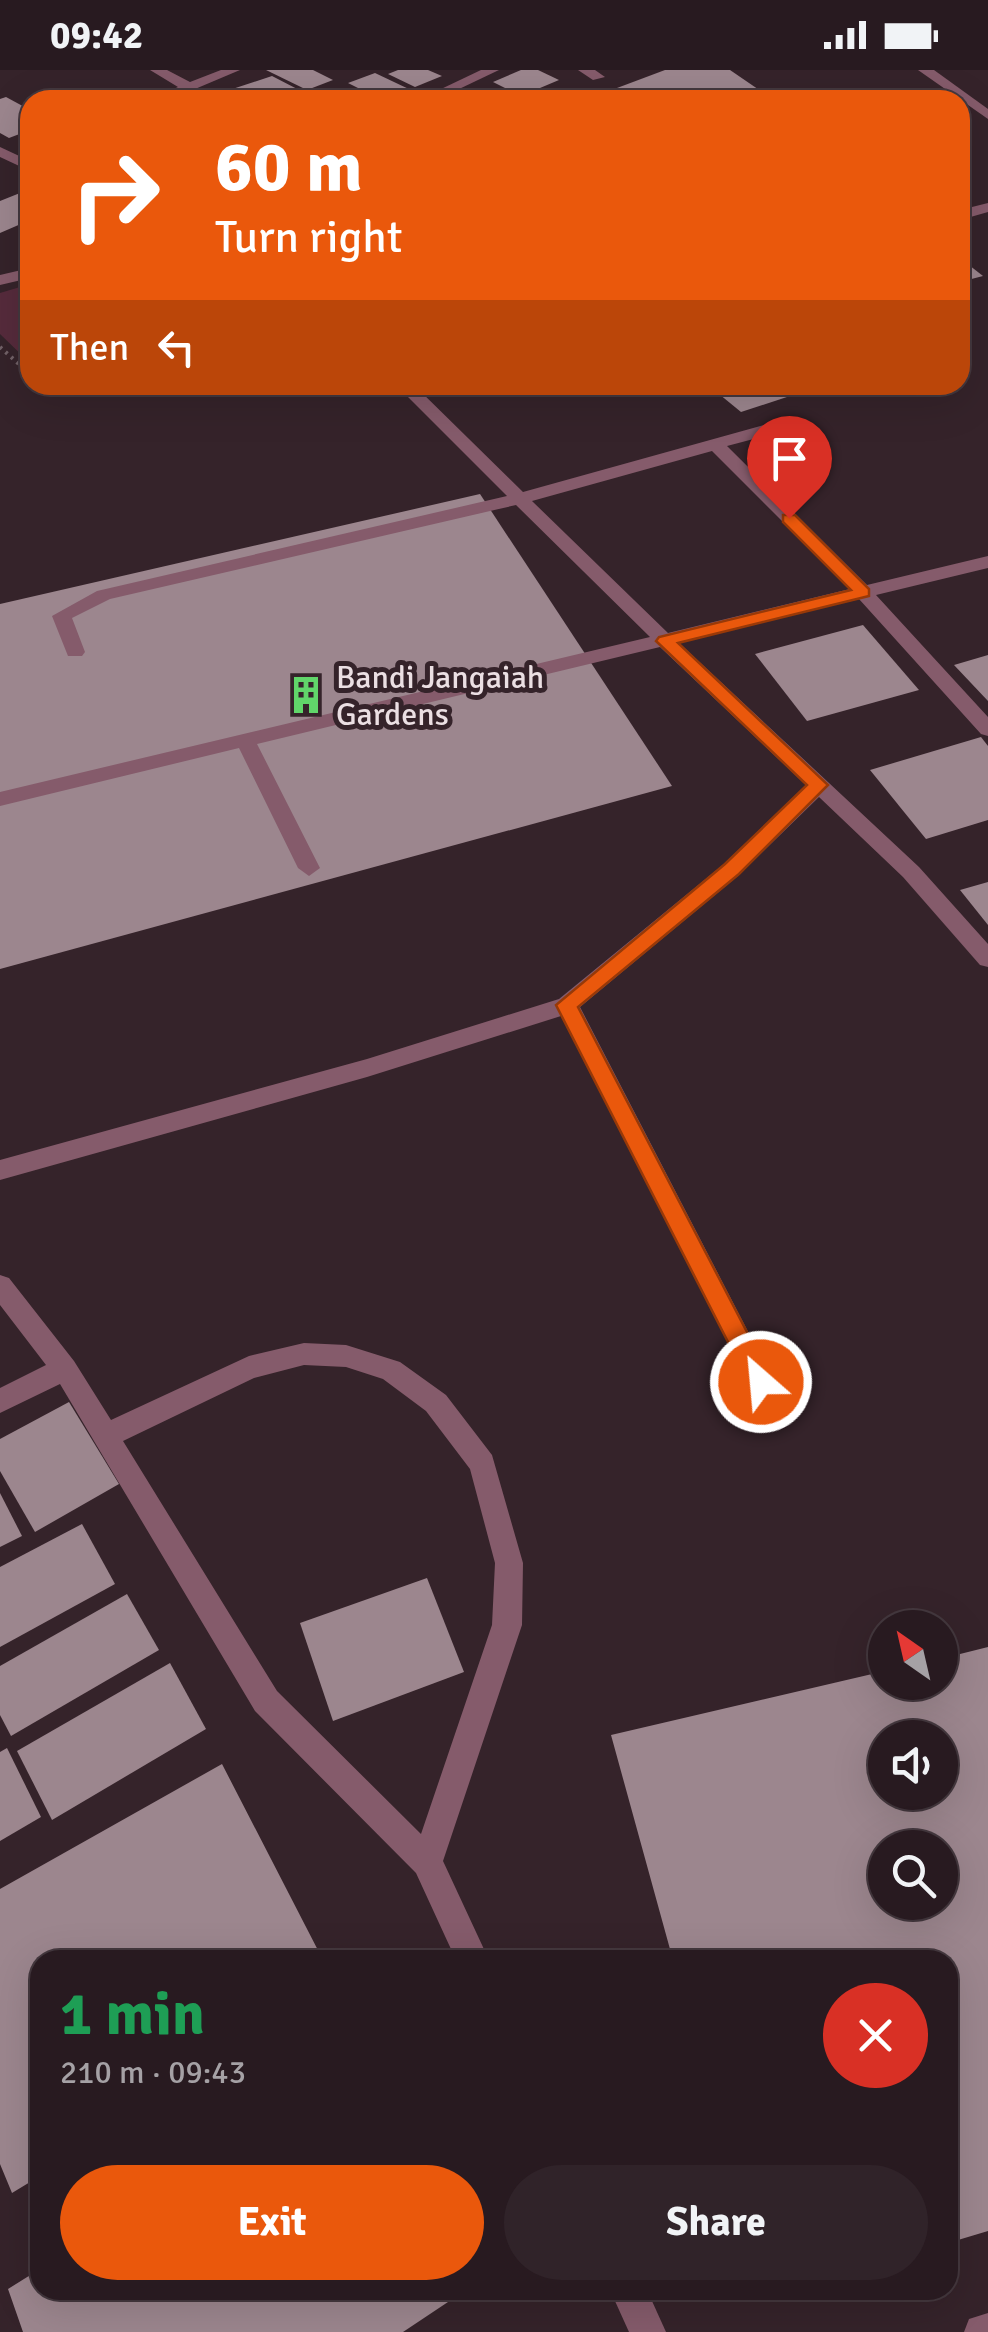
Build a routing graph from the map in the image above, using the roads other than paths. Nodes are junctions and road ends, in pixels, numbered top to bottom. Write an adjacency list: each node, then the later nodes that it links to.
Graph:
1 (157, 70): 5 (street)
2 (233, 70): 5 (street)
3 (492, 70): 7 (street)
4 (925, 70): 8 (street)
5 (189, 87): 6 (street)
6 (182, 90)
7 (447, 90)
8 (953, 90)
9 (414, 395): 12 (street)
10 (774, 428): 11 (street)
11 (715, 444): 12 (street); 14 (street)
12 (522, 498): 15 (street); 16 (street)
13 (988, 562): 14 (street)
14 (863, 592): 15 (street); 17 (street)
15 (665, 641): 18 (street); 19 (street)
16 (75, 652)
17 (988, 729)
18 (245, 740): 20 (street); 21 (street)
19 (819, 785): 22 (street); 23 (street)
20 (0, 798)
21 (309, 868)
22 (988, 960)
23 (566, 1005): 24 (street); 27 (street)
24 (0, 1170)
25 (0, 1286): 26 (street)
26 (65, 1369): 28 (street); 29 (street)
27 (761, 1382)
28 (0, 1401)
29 (106, 1436): 30 (street); 30 (street)
30 (426, 1862): 31 (street)
31 (468, 1950)
32 (633, 2300): 33 (street)
33 (648, 2332)

